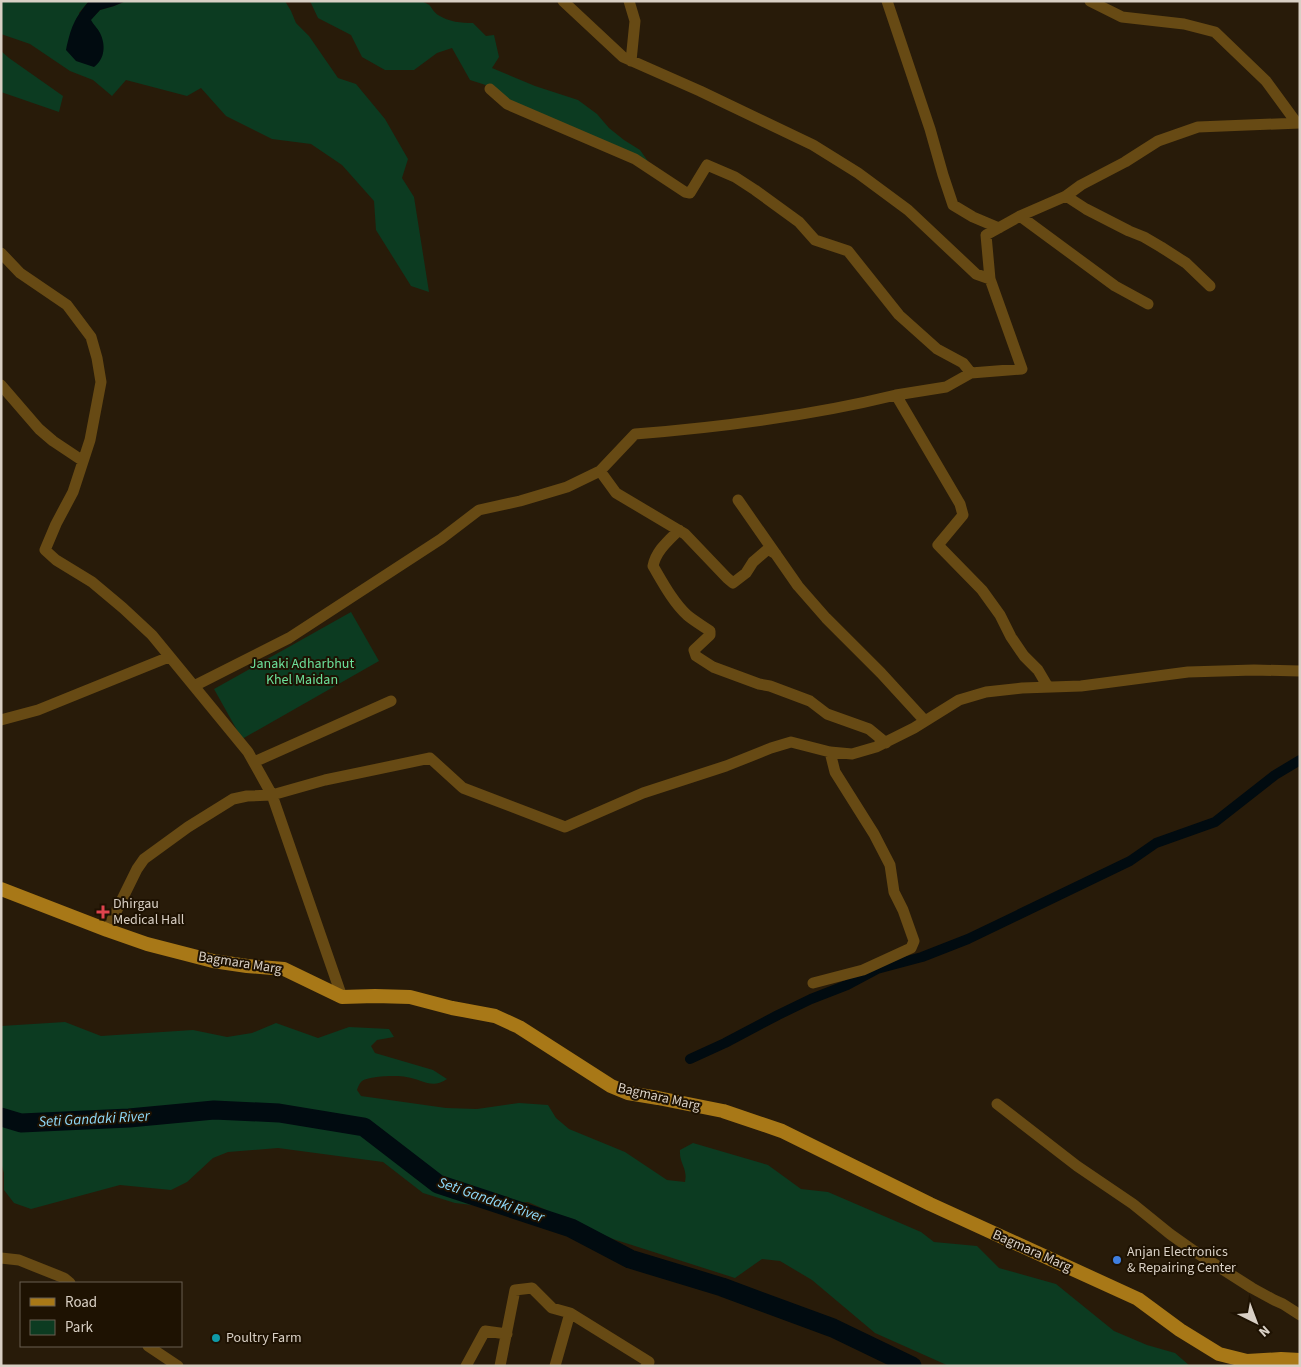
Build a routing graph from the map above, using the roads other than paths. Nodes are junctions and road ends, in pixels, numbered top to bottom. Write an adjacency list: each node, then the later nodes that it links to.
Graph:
1 (563, 1): 5 (street)
2 (629, 1): 5 (street)
3 (887, 1): 10 (street)
4 (1090, 1): 7 (street)
5 (630, 61): 12 (street)
6 (490, 89): 15 (street)
7 (1298, 122): 8 (street)
8 (1066, 196): 9 (street); 13 (street)
9 (1020, 216): 10 (street); 14 (street)
10 (999, 228): 12 (street)
11 (1, 253): 18 (street)
12 (990, 279): 15 (street)
13 (1210, 286)
14 (1148, 304)
15 (972, 373): 17 (street)
16 (1, 384): 18 (street)
17 (896, 396): 19 (street); 26 (street)
18 (83, 461): 23 (street)
19 (600, 471): 21 (street); 25 (street)
20 (738, 500): 22 (street)
21 (679, 530): 22 (street); 30 (street)
22 (776, 554): 29 (street)
23 (169, 657): 25 (street); 28 (street)
24 (1300, 671): 26 (street)
25 (194, 686): 32 (street)
26 (1048, 687): 29 (street)
27 (391, 701): 32 (street)
28 (1, 720)
29 (926, 721): 30 (street)
30 (886, 742): 31 (street)
31 (830, 752): 33 (street); 36 (street)
32 (254, 762): 33 (street)
33 (272, 794): 35 (street); 37 (street)
34 (1, 889): 35 (main road, Bagmara Marg)
35 (106, 930): 37 (main road, Bagmara Marg)
36 (813, 983)
37 (342, 997): 45 (main road, Bagmara Marg)
38 (997, 1104): 42 (street)
39 (1, 1258): 40 (street)
40 (69, 1282)
41 (570, 1312): 43 (street); 49 (street); 50 (street)
42 (1300, 1315)
43 (506, 1334): 47 (street); 48 (street)
44 (150, 1347): 46 (street)
45 (1300, 1360)
46 (178, 1366)
47 (466, 1366)
48 (500, 1366)
49 (555, 1366)
50 (646, 1366)

